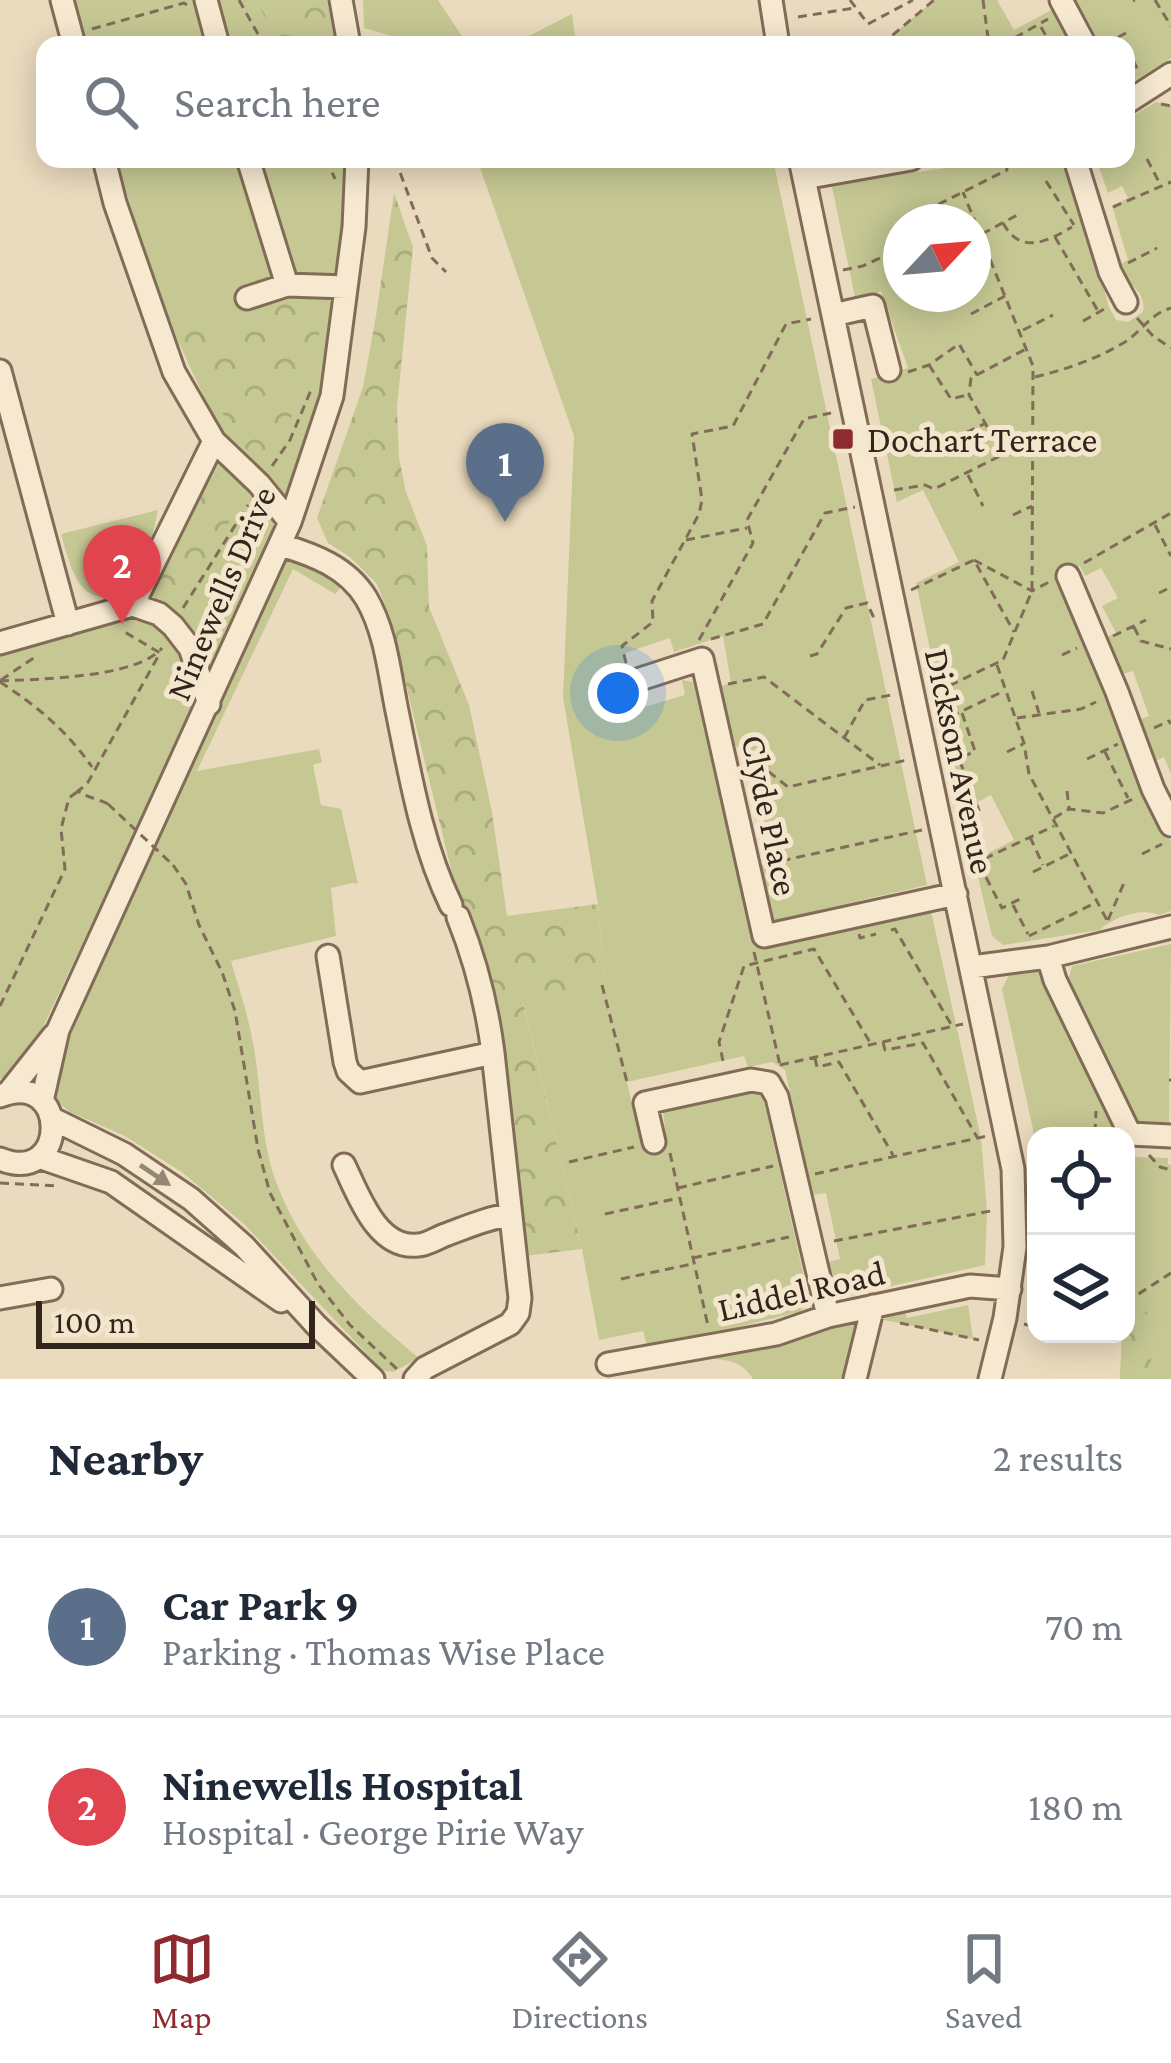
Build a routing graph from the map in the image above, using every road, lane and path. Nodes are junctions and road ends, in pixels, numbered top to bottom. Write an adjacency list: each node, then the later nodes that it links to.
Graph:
1 (62, 0): 17 (street)
2 (206, 0): 16 (street)
3 (239, 0): 19 (path)
4 (771, 0): 21 (street)
5 (850, 0): 12 (path)
6 (913, 0): 12 (path)
7 (934, 0): 22 (path)
8 (982, 0): 23 (path)
9 (1155, 0): 15 (path)
10 (1063, 3): 14 (path); 26 (street)
11 (340, 4): 20 (street)
12 (854, 8): 13 (path)
13 (798, 16)
14 (1040, 26): 24 (path); 25 (path)
15 (1171, 26)
16 (215, 34): 18 (path)
17 (81, 36)
18 (85, 36)
19 (259, 36)
20 (347, 36)
21 (777, 36)
22 (892, 36)
23 (988, 36)
24 (1020, 36)
25 (1046, 36)
26 (1080, 36)
27 (1171, 74): 28 (street)
28 (1135, 97)
29 (1147, 159): 39 (path)
30 (106, 168): 81 (street)
31 (251, 168): 54 (street)
32 (357, 168): 55 (street, Ninewells Drive)
33 (398, 168): 52 (path)
34 (802, 168): 62 (street, Dickson Avenue)
35 (1006, 168): 40 (path)
36 (1076, 168): 44 (street)
37 (1046, 181): 44 (path)
38 (1170, 184): 39 (path)
39 (1161, 185): 44 (path)
40 (963, 192): 41 (path); 42 (path)
41 (939, 204)
42 (967, 204)
43 (1019, 214): 45 (path)
44 (1083, 220): 47 (path); 53 (street)
45 (1003, 223): 46 (path); 47 (path)
46 (991, 227)
47 (1055, 237): 60 (path)
48 (1156, 248): 53 (path)
49 (883, 257): 51 (path)
50 (991, 264): 56 (path)
51 (849, 268)
52 (446, 272)
53 (1110, 272): 58 (street)
54 (287, 284): 55 (street); 57 (street)
55 (346, 286): 93 (street, Ninewells Drive)
56 (1005, 296): 61 (path); 67 (path)
57 (247, 298)
58 (1126, 302): 60 (path); 66 (path)
59 (1171, 308): 66 (path)
60 (1098, 312): 65 (path)
61 (971, 314)
62 (833, 315): 72 (street); 157 (street, Dickson Avenue)
63 (1053, 315): 67 (path)
64 (806, 319): 96 (path)
65 (1083, 321)
66 (1144, 326): 68 (path); 74 (path)
67 (1020, 332): 69 (path)
68 (1171, 348)
69 (1027, 349): 73 (path); 74 (path)
70 (929, 365): 72 (path); 73 (path); 75 (path)
71 (0, 370): 76 (street)
72 (899, 371)
73 (977, 375): 75 (path)
74 (1034, 378): 82 (path)
75 (969, 394): 78 (path)
76 (5, 409): 84 (street)
77 (826, 414): 95 (path)
78 (985, 423): 80 (path); 85 (path)
79 (922, 431): 83 (path)
80 (953, 439)
81 (214, 440): 93 (street); 106 (street)
82 (1032, 440): 85 (path); 88 (path)
83 (886, 444)
84 (10, 447): 107 (street)
85 (1003, 454): 86 (path)
86 (966, 472): 87 (path); 89 (path)
87 (892, 491)
88 (1033, 505): 92 (path); 103 (path)
89 (983, 506)
90 (846, 508): 111 (path)
91 (1171, 513): 94 (path)
92 (1013, 515)
93 (290, 522): 97 (street, Ninewells Drive)
94 (1154, 524): 98 (path); 100 (path)
95 (749, 527): 96 (path); 115 (path)
96 (686, 540): 118 (path)
97 (281, 545): 125 (street, Ninewells Drive); 173 (street)
98 (1171, 556)
99 (974, 560): 102 (path); 103 (path); 110 (path)
100 (1069, 573): 103 (path); 123 (street)
101 (1171, 587): 104 (path)
102 (917, 588)
103 (1032, 591): 110 (path)
104 (1159, 593)
105 (867, 603): 114 (path)
106 (133, 605): 107 (street); 125 (street)
107 (68, 624): 112 (street)
108 (1134, 626): 113 (path)
109 (124, 631): 139 (path)
110 (1015, 633): 116 (path)
111 (723, 636)
112 (0, 643)
113 (1171, 649)
114 (809, 656)
115 (702, 659): 118 (street); 134 (street, Clyde Place)
116 (996, 663): 120 (path); 121 (path)
117 (0, 682): 139 (path)
118 (631, 682)
119 (731, 683): 132 (path)
120 (939, 691)
121 (1006, 691): 126 (path); 129 (path)
122 (1032, 692): 128 (path)
123 (1117, 692): 128 (path); 140 (street)
124 (886, 695): 132 (path)
125 (209, 704): 170 (street, Ninewells Drive)
126 (962, 712): 130 (path); 145 (path)
127 (1165, 713): 131 (path)
128 (1040, 715): 129 (path)
129 (1016, 718): 133 (path)
130 (945, 721)
131 (1169, 722)
132 (844, 738): 138 (path)
133 (1024, 743): 136 (path); 146 (path)
134 (722, 746): 138 (path); 154 (street, Clyde Place)
135 (1104, 751): 143 (path)
136 (1007, 752)
137 (900, 762): 138 (path)
138 (882, 766)
139 (93, 769): 141 (path)
140 (1153, 789): 143 (path); 147 (street)
141 (78, 791): 169 (path); 215 (path, bridge)
142 (1067, 791): 144 (path)
143 (1129, 800): 144 (path)
144 (1069, 809): 146 (path)
145 (980, 813)
146 (1054, 822): 149 (path); 151 (path)
147 (1171, 825)
148 (914, 831): 154 (path)
149 (1030, 837): 153 (path); 160 (path)
150 (1170, 840): 152 (path)
151 (1071, 853): 153 (path); 159 (path)
152 (1142, 854)
153 (1043, 867): 155 (path)
154 (748, 868): 163 (street, Clyde Place)
155 (1033, 872)
156 (1124, 883): 159 (path)
157 (956, 895): 161 (street, Clyde Place); 167 (street, Dickson Avenue)
158 (1022, 898): 160 (path)
159 (1097, 902): 160 (path)
160 (1012, 903)
161 (854, 915): 163 (street, Clyde Place); 171 (path)
162 (1171, 927): 165 (street)
163 (764, 936): 166 (path)
164 (328, 956): 173 (street)
165 (1048, 957): 167 (street); 179 (street)
166 (757, 962): 172 (path); 174 (path); 175 (path)
167 (972, 968): 202 (street, Dickson Avenue)
168 (602, 985): 176 (path)
169 (0, 1006)
170 (58, 1030): 177 (street, Ninewells Drive); 178 (street, Ninewells Drive)
171 (883, 1042): 172 (path); 184 (path)
172 (871, 1044): 174 (path)
173 (493, 1054): 196 (street)
174 (814, 1058): 184 (path)
175 (723, 1060)
176 (627, 1082)
177 (4, 1094): 178 (street)
178 (47, 1110): 183 (street, Ninewells Drive); 209 (street, one-way to 209)
179 (1127, 1127)
180 (1135, 1134): 181 (street)
181 (1171, 1136)
182 (654, 1142): 186 (path); 189 (street); 192 (path)
183 (39, 1157): 185 (street); 209 (street)
184 (894, 1157): 189 (path)
185 (0, 1160)
186 (568, 1162)
187 (344, 1165): 196 (street)
188 (772, 1166): 192 (path)
189 (796, 1179): 207 (street)
190 (0, 1183): 191 (path)
191 (58, 1186)
192 (678, 1188): 193 (path)
193 (680, 1198): 195 (path); 199 (path)
194 (987, 1211): 198 (path)
195 (605, 1214)
196 (510, 1216): 215 (street)
197 (787, 1238): 199 (path)
198 (836, 1240)
199 (693, 1261): 201 (path); 210 (path)
200 (1171, 1273): 204 (path)
201 (621, 1279)
202 (1010, 1288): 206 (street, Liddel Road); 211 (street, Dickson Avenue)
203 (51, 1289): 205 (street)
204 (1135, 1296)
205 (0, 1298)
206 (873, 1306): 207 (street, Liddel Road); 217 (street)
207 (828, 1316): 210 (street, Liddel Road)
208 (903, 1324): 211 (path)
209 (316, 1325): 214 (street)
210 (712, 1345): 212 (street, Liddel Road)
211 (998, 1345): 218 (street, Dickson Avenue)
212 (646, 1356): 213 (street, Liddel Road); 216 (street)
213 (608, 1364)
214 (373, 1379)
215 (411, 1379)
216 (640, 1379)
217 (855, 1379)
218 (990, 1379)

